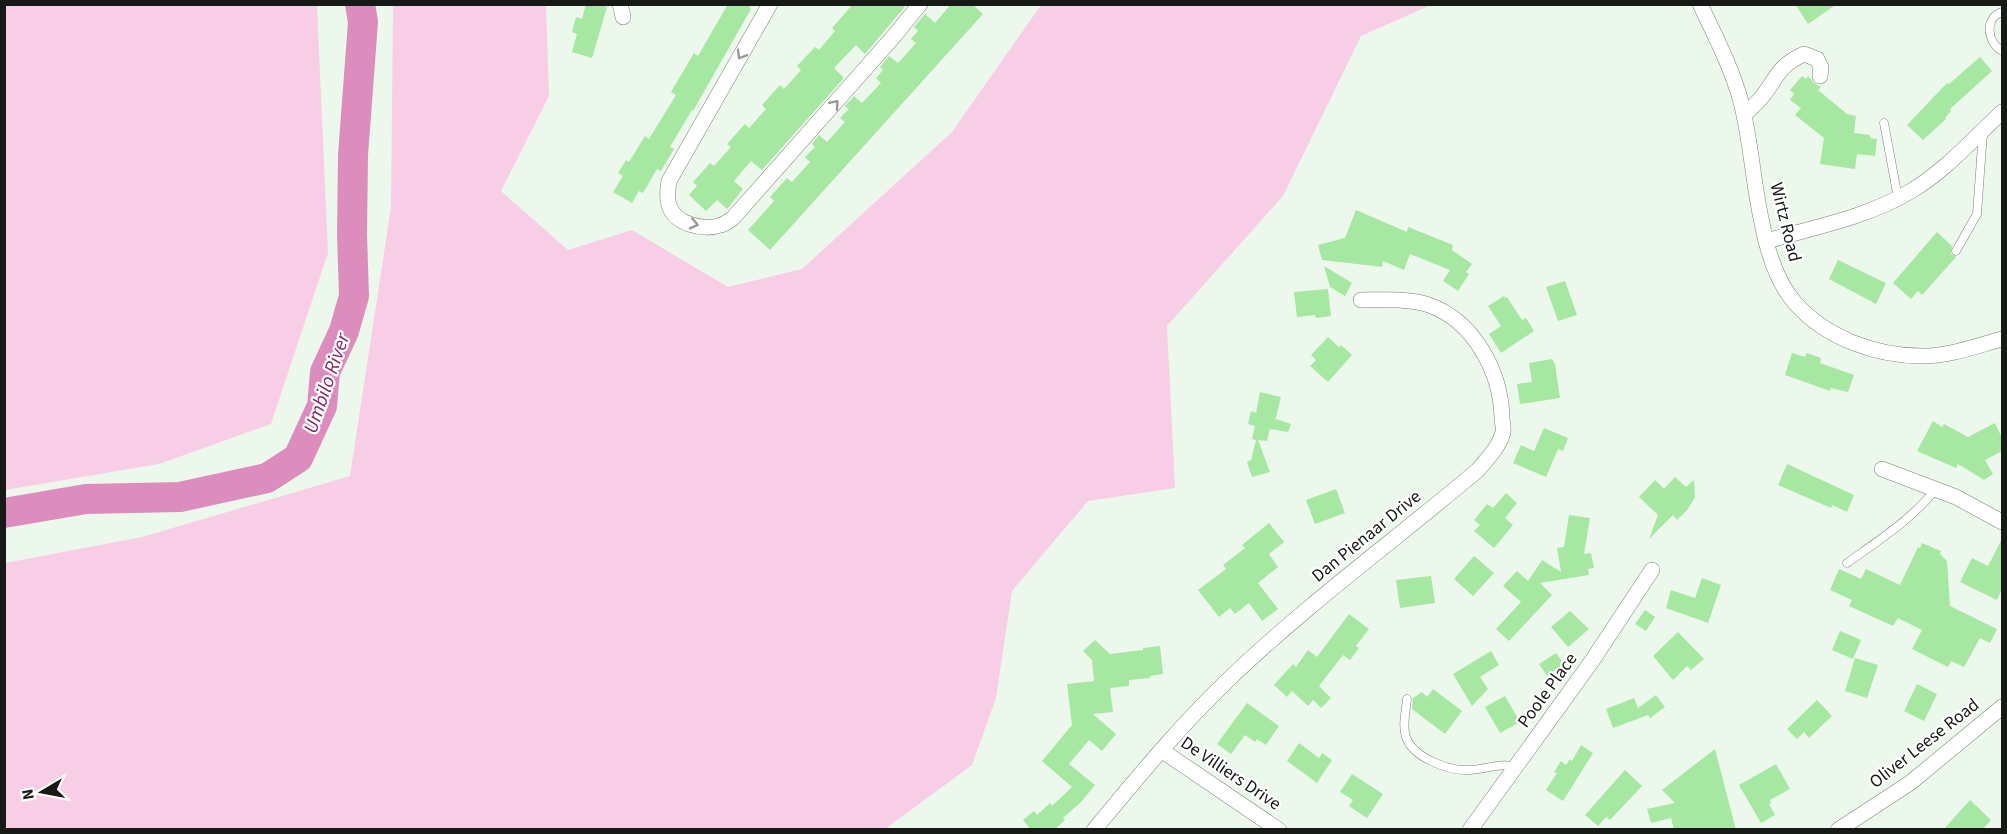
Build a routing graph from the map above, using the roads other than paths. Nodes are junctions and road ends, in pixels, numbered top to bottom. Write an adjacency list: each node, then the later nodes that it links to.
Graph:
1 (770, 4): 2 (street, one-way to 2)
2 (920, 4)
3 (1705, 6): 8 (street, Wirtz Road)
4 (2002, 12): 5 (lane)
5 (2002, 51)
6 (1820, 76): 8 (street)
7 (2002, 112): 10 (street)
8 (1744, 115): 12 (street, Wirtz Road)
9 (1884, 123): 11 (lane)
10 (1983, 130): 11 (street); 13 (lane)
11 (1898, 198): 12 (street)
12 (1767, 241): 15 (street, Wirtz Road)
13 (1956, 251)
14 (1361, 300): 23 (street, Dan Pienaar Drive)
15 (2002, 339)
16 (1882, 469): 17 (street)
17 (1936, 489): 18 (street); 19 (lane)
18 (2002, 522)
19 (1846, 563)
20 (1652, 570): 24 (street, Poole Place)
21 (1407, 699): 24 (lane)
22 (2002, 707): 28 (street, Oliver Leese Road)
23 (1161, 750): 25 (street, Dan Pienaar Drive); 26 (street, De Villiers Drive)
24 (1515, 767): 27 (street, Poole Place)
25 (1094, 830)
26 (1279, 830)
27 (1470, 830)
28 (1838, 830)

